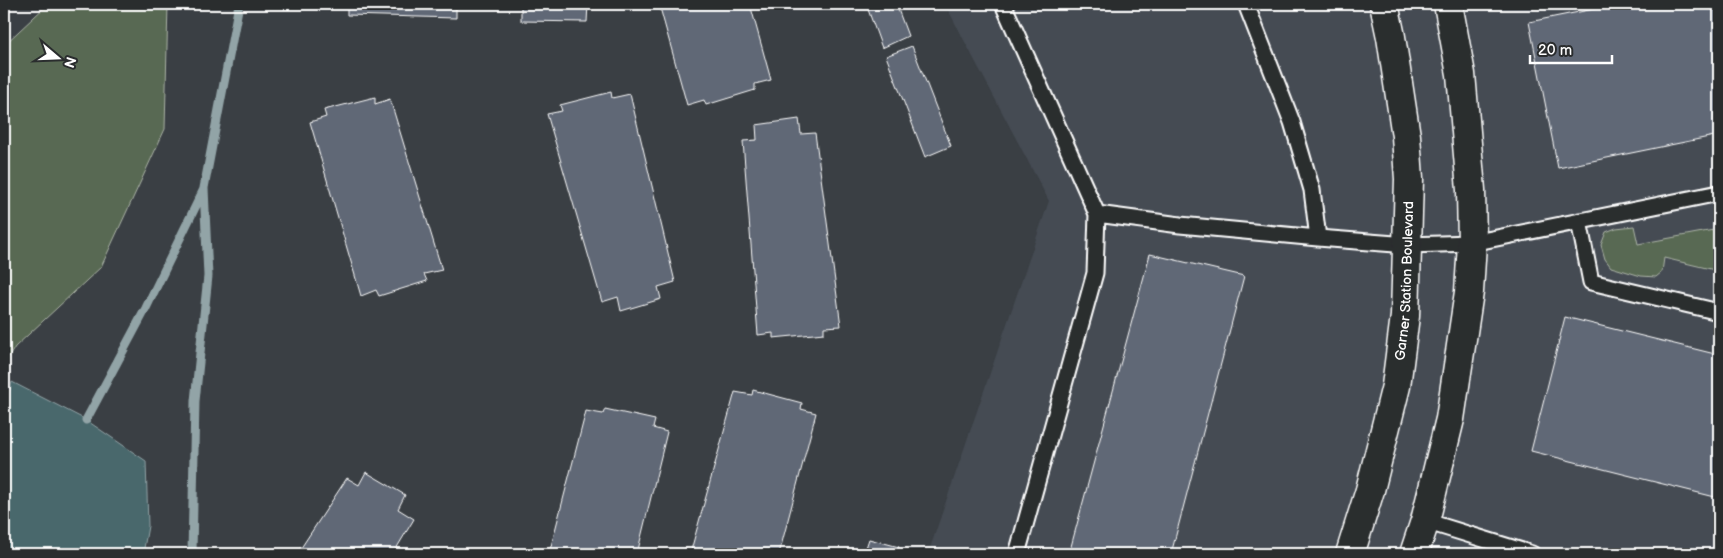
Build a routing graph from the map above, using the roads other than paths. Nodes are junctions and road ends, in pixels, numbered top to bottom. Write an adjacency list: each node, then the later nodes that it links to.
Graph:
1 (1003, 4): 6 (lane)
2 (1246, 4): 8 (lane)
3 (1384, 4): 10 (street, Garner Station Boulevard)
4 (1448, 4): 9 (street)
5 (1719, 193): 7 (lane)
6 (1096, 214): 8 (lane); 13 (lane)
7 (1579, 222): 9 (lane); 11 (lane)
8 (1318, 238): 10 (lane)
9 (1472, 243): 10 (lane); 12 (street)
10 (1408, 245): 14 (street, Garner Station Boulevard)
11 (1719, 312)
12 (1425, 521): 15 (street); 16 (lane)
13 (1017, 554)
14 (1350, 554)
15 (1414, 554)
16 (1532, 554)

